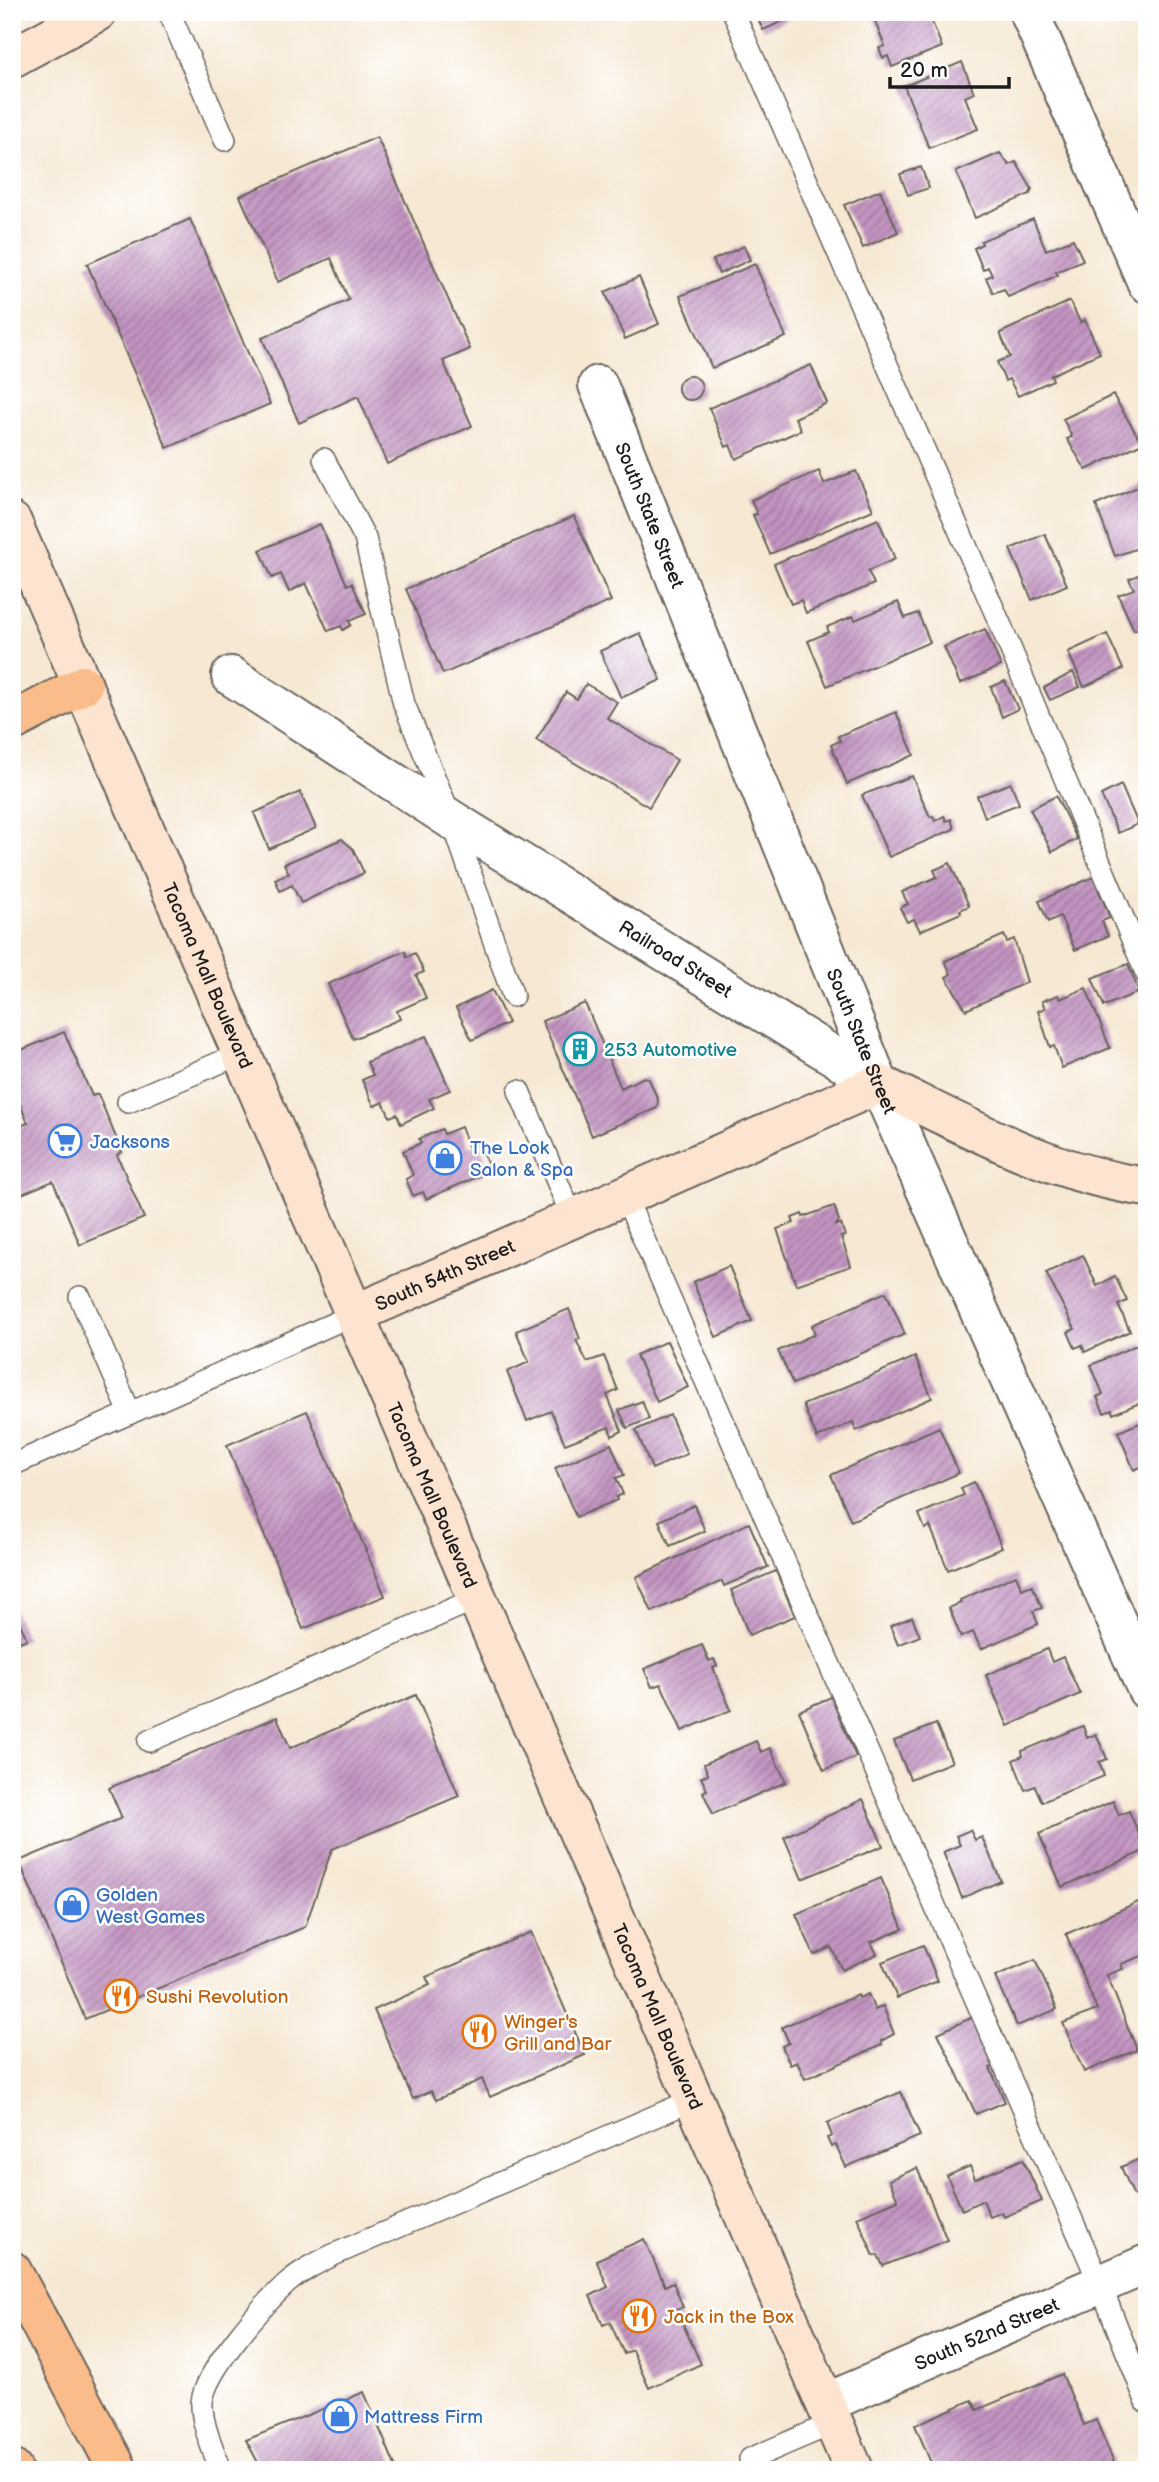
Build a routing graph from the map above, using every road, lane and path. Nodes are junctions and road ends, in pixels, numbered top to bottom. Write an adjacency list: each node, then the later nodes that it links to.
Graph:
1 (97, 12): 5 (main road)
2 (169, 12): 6 (lane)
3 (1029, 12): 7 (street)
4 (735, 16): 15 (lane)
5 (12, 58)
6 (225, 140)
7 (1147, 283)
8 (598, 385): 18 (street, South State Street)
9 (324, 459): 14 (lane)
10 (12, 522): 12 (main road, Tacoma Mall Boulevard)
11 (231, 676): 14 (street, Railroad Street)
12 (83, 685): 13 (highway); 17 (main road, Tacoma Mall Boulevard)
13 (12, 722)
14 (452, 820): 16 (lane); 18 (street, Railroad Street)
15 (1147, 975)
16 (513, 996)
17 (242, 1053): 20 (lane); 25 (main road, Tacoma Mall Boulevard)
18 (879, 1084): 21 (main road, Railroad Street); 22 (main road, South 54th Street); 29 (street, South State Street)
19 (519, 1091): 23 (lane)
20 (128, 1102)
21 (1147, 1187)
22 (625, 1196): 23 (main road, South 54th Street); 34 (lane)
23 (573, 1219): 25 (main road, South 54th Street)
24 (80, 1297): 26 (lane)
25 (355, 1314): 26 (lane, South 54th Street); 28 (main road, Tacoma Mall Boulevard)
26 (130, 1413): 27 (lane, South 54th Street)
27 (12, 1465)
28 (478, 1598): 30 (lane); 31 (main road, Tacoma Mall Boulevard)
29 (1147, 1690)
30 (149, 1741)
31 (695, 2099): 37 (main road, Tacoma Mall Boulevard); 39 (lane)
32 (12, 2261): 35 (highway)
33 (1147, 2264): 34 (street, South 52nd Street)
34 (1100, 2284): 36 (lane); 37 (street, South 52nd Street)
35 (20, 2286): 38 (highway)
36 (1147, 2403)
37 (830, 2413): 40 (lane); 41 (main road, Tacoma Mall Boulevard)
38 (118, 2470)
39 (221, 2470)
40 (754, 2470)
41 (854, 2470)

